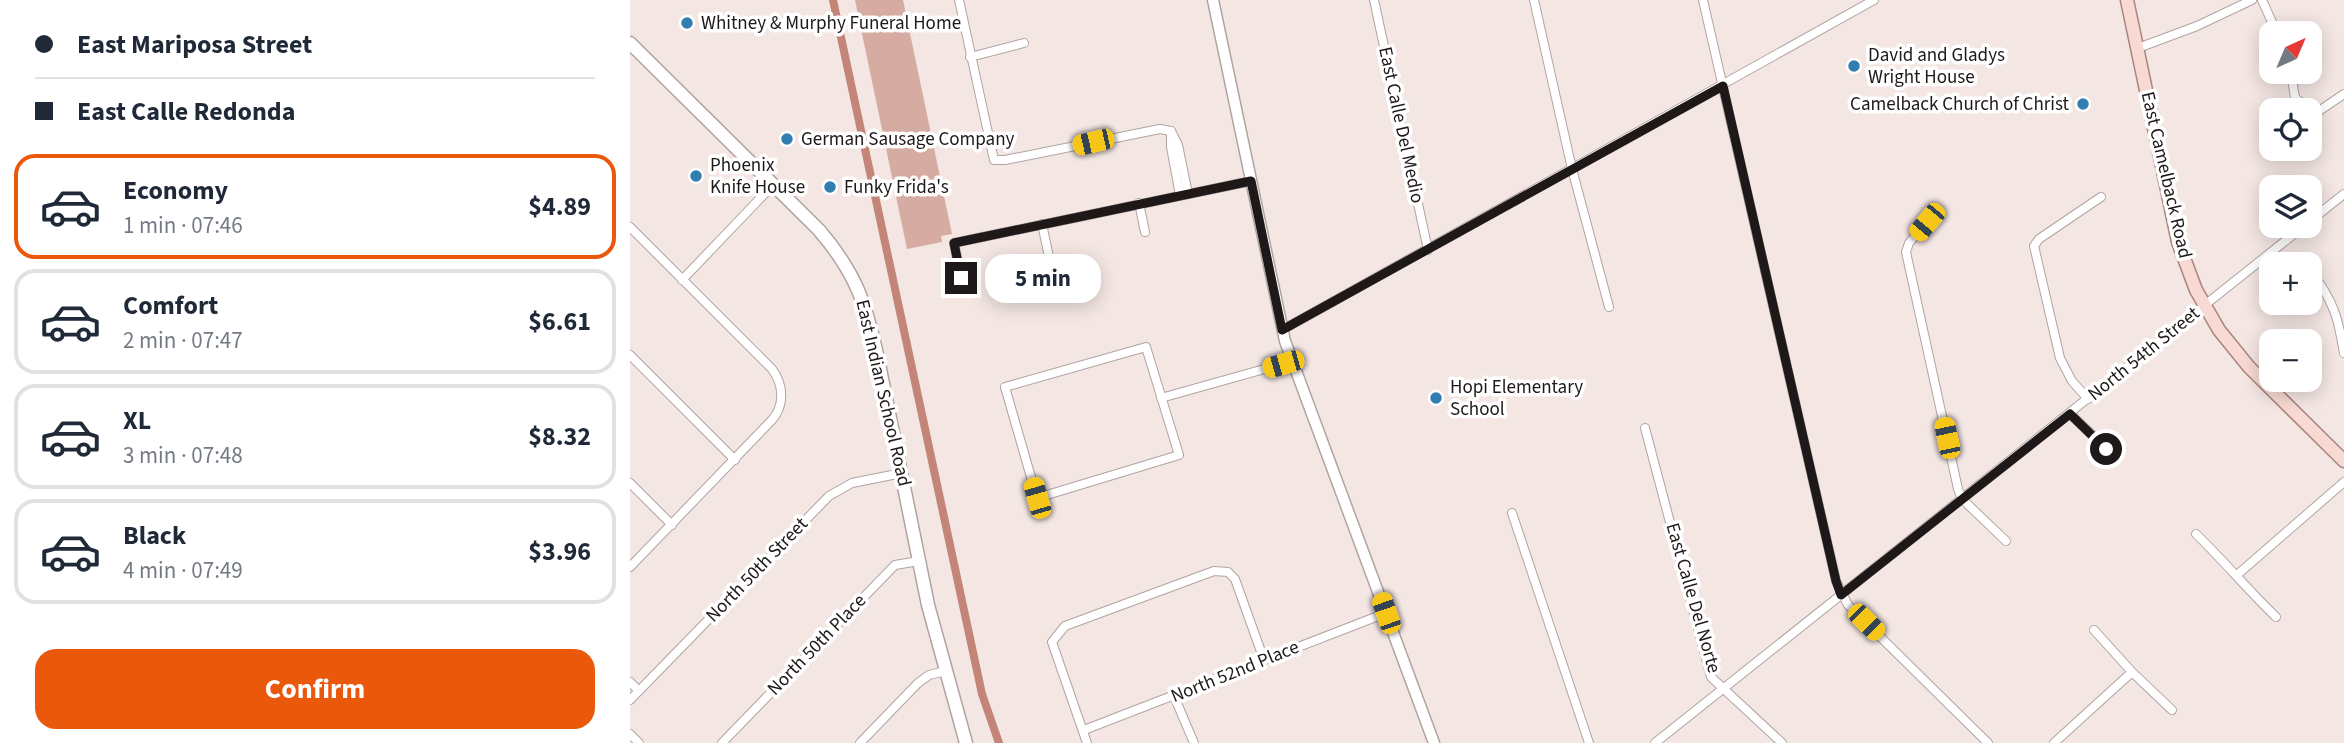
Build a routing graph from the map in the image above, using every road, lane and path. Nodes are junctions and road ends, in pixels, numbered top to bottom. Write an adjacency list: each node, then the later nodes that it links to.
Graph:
1 (959, 0): 14 (street)
2 (1213, 0): 21 (street)
3 (1374, 0): 33 (street, East Calle Del Medio)
4 (1534, 0): 20 (street)
5 (1703, 0): 16 (street)
6 (1874, 0): 16 (street)
7 (2127, 0): 13 (main road, East Camelback Road)
8 (2252, 0): 13 (street)
9 (2262, 0): 10 (street)
10 (2272, 21)
11 (630, 43): 22 (main road, East Indian School Road)
12 (1024, 43): 14 (street)
13 (2138, 48): 38 (main road, East Camelback Road)
14 (970, 57): 24 (street)
15 (2293, 84): 18 (street)
16 (1723, 86): 20 (street); 62 (street)
17 (2344, 94): 19 (street)
18 (2295, 98)
19 (2322, 109)
20 (1572, 169): 33 (street); 39 (street)
21 (1251, 181): 24 (street); 40 (street)
22 (773, 185): 36 (street); 51 (main road, East Indian School Road)
23 (2344, 194): 27 (street)
24 (1184, 195): 26 (street)
25 (2101, 197): 45 (street)
26 (1139, 203): 29 (street); 31 (street)
27 (2322, 211)
28 (1927, 222): 54 (street)
29 (1042, 224): 34 (street); 35 (street)
30 (630, 227): 36 (street)
31 (1144, 232)
32 (2289, 238): 38 (street, North 54th Street)
33 (1428, 250): 40 (street)
34 (1049, 257)
35 (961, 278)
36 (682, 280): 49 (street)
37 (2322, 287): 41 (street)
38 (2204, 306): 45 (street, North 54th Street); 50 (main road, East Camelback Road)
39 (1609, 307)
40 (1282, 330): 43 (street)
41 (2344, 353)
42 (630, 355): 49 (street)
43 (1293, 361): 44 (street); 63 (street)
44 (1161, 398): 44 (street)
45 (2088, 399): 46 (street, North 54th Street)
46 (2070, 414): 48 (street); 54 (street, North 54th Street)
47 (1645, 428): 70 (street, East Calle Del Norte)
48 (2106, 449)
49 (735, 460): 56 (street)
50 (2344, 461)
51 (902, 472): 59 (main road, East Indian School Road); 71 (street, North 50th Street)
52 (2344, 482): 61 (street)
53 (630, 483): 56 (street)
54 (1962, 499): 58 (street); 62 (street, North 54th Street)
55 (1512, 513): 84 (street)
56 (672, 525): 60 (street)
57 (2196, 534): 61 (street)
58 (2006, 541)
59 (919, 561): 67 (main road, East Indian School Road); 78 (street, North 50th Place)
60 (630, 568)
61 (2238, 574): 64 (street)
62 (1841, 595): 70 (street, North 54th Street); 87 (street)
63 (1386, 613): 66 (street, North 52nd Place); 83 (street)
64 (2276, 617)
65 (2094, 630): 68 (street)
66 (1265, 660): 72 (street, North 52nd Place); 75 (street)
67 (946, 671): 79 (street); 80 (main road, East Indian School Road)
68 (2132, 672): 74 (street); 88 (street)
69 (630, 682): 71 (street)
70 (1724, 687): 85 (street, North 54th Street); 86 (street, East Calle Del Norte)
71 (639, 691): 73 (street, North 50th Street)
72 (1174, 696): 75 (street, North 52nd Place); 82 (street)
73 (630, 699)
74 (2172, 710)
75 (1084, 730): 81 (street)
76 (630, 734): 77 (street)
77 (639, 743)
78 (722, 743)
79 (860, 743)
80 (966, 743)
81 (1087, 743)
82 (1194, 743)
83 (1434, 743)
84 (1589, 743)
85 (1655, 743)
86 (1782, 743)
87 (1988, 743)
88 (2054, 743)

